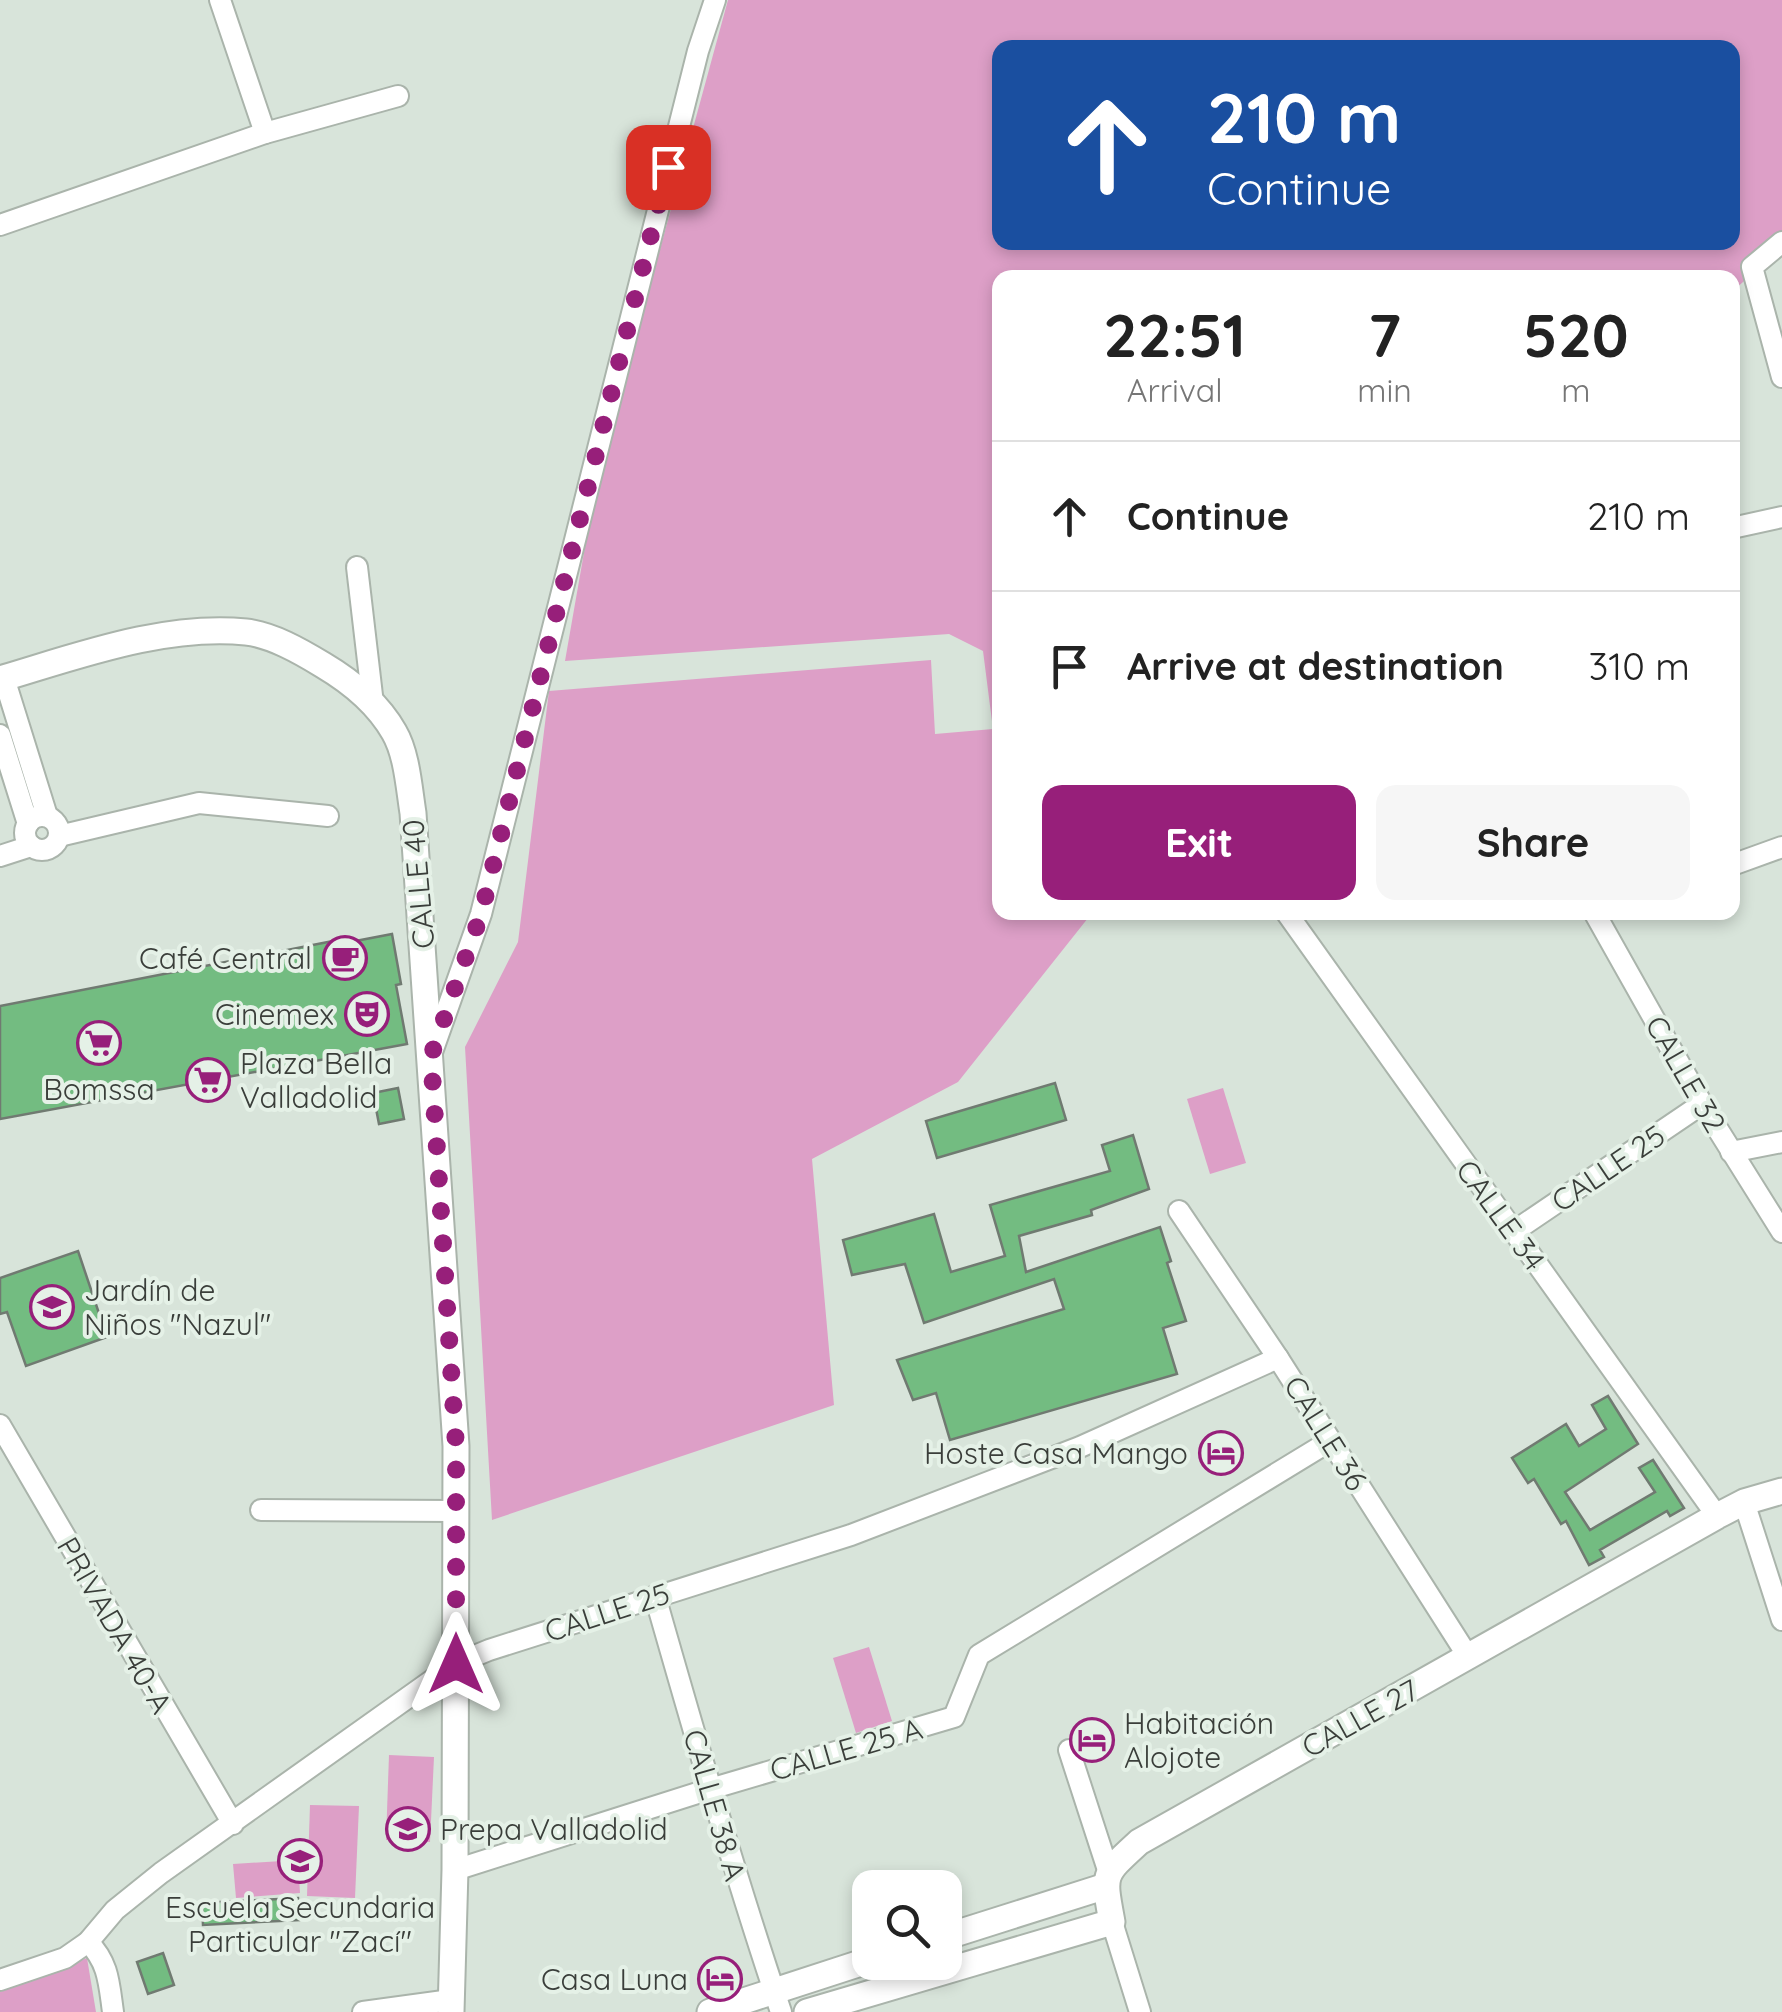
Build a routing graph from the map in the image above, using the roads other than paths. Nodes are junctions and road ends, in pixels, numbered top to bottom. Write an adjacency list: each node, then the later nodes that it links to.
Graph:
1 (220, 0): 4 (street)
2 (715, 0): 23 (street)
3 (398, 96): 4 (street)
4 (265, 133): 5 (street)
5 (0, 225)
6 (1782, 242): 7 (street)
7 (1782, 377)
8 (1782, 517): 9 (street)
9 (1740, 526)
10 (357, 568): 12 (street)
11 (2, 679): 12 (main road, CALLE 40); 15 (street)
12 (373, 704): 23 (main road, CALLE 40)
13 (0, 735): 15 (street)
14 (328, 816): 16 (street)
15 (37, 820): 16 (street); 17 (street)
16 (59, 836): 17 (street)
17 (31, 846): 19 (street)
18 (1782, 848): 20 (street)
19 (0, 856)
20 (1740, 861)
21 (1292, 920): 28 (street, CALLE 34)
22 (1598, 920): 24 (street, CALLE 32)
23 (431, 1056): 36 (main road, CALLE 40)
24 (1702, 1104): 26 (street, CALLE 32); 28 (street, CALLE 25)
25 (1782, 1142): 26 (street)
26 (1731, 1152): 29 (street, CALLE 32)
27 (1178, 1211): 30 (street, CALLE 36)
28 (1513, 1232): 37 (street, CALLE 34)
29 (1782, 1232)
30 (1278, 1358): 32 (street, CALLE 36); 38 (street, CALLE 25)
31 (0, 1425): 44 (street, PRIVADA 40-A)
32 (1330, 1441): 40 (street, CALLE 36); 43 (street, CALLE 25 A)
33 (1782, 1491): 34 (main road, CALLE 27)
34 (1744, 1502): 37 (main road, CALLE 27); 39 (street)
35 (261, 1510): 36 (street)
36 (456, 1512): 41 (main road, CALLE 40)
37 (1717, 1516): 40 (main road, CALLE 27)
38 (656, 1596): 41 (street, CALLE 25); 43 (street, CALLE 38 A)
39 (1782, 1620)
40 (1469, 1658): 46 (main road, CALLE 27)
41 (456, 1664): 44 (street, CALLE 25); 45 (main road, CALLE 40)
42 (1069, 1750): 46 (street)
43 (710, 1789): 45 (street, CALLE 25 A); 52 (street, CALLE 38 A)
44 (233, 1824): 49 (street, CALLE 25)
45 (455, 1870): 53 (main road, CALLE 40)
46 (1107, 1878): 47 (main road); 48 (main road, CALLE 27)
47 (1112, 1922): 57 (main road); 58 (street)
48 (962, 1931)
49 (88, 1942): 51 (street, CALLE 25); 54 (street)
50 (852, 1968): 52 (main road)
51 (0, 1980)
52 (778, 2001): 56 (main road)
53 (451, 2006): 55 (street)
54 (112, 2012)
55 (364, 2012)
56 (710, 2012)
57 (807, 2012)
58 (1140, 2012)

